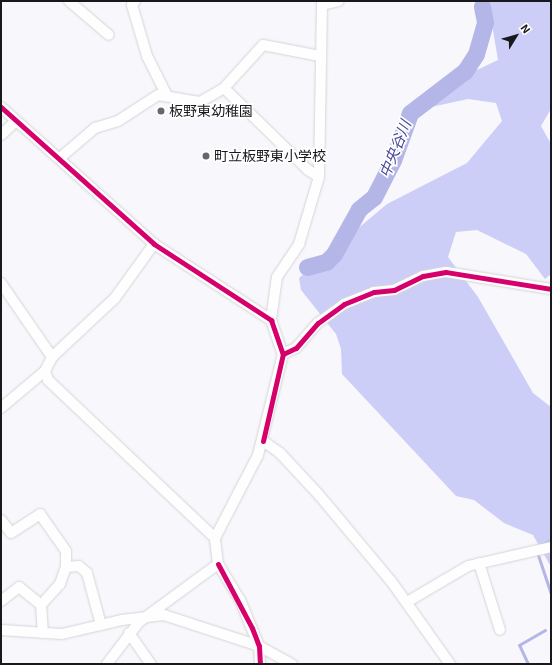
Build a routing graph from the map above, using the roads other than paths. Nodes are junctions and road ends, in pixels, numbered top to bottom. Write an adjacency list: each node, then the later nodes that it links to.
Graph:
1 (69, 1): 5 (street)
2 (135, 1): 8 (street)
3 (339, 1): 4 (street)
4 (322, 3): 6 (street)
5 (109, 35)
6 (320, 56): 7 (street); 13 (street)
7 (224, 88): 8 (street); 13 (street)
8 (166, 94): 12 (street)
9 (1, 107): 10 (street)
10 (16, 122): 11 (street); 12 (street)
11 (1, 136)
12 (61, 157): 14 (street)
13 (319, 177): 17 (street)
14 (154, 244): 17 (street); 19 (street)
15 (1, 283): 19 (street)
16 (551, 289): 18 (street)
17 (271, 320): 18 (street)
18 (283, 354): 22 (street)
19 (52, 357): 20 (street)
20 (45, 371): 21 (street); 24 (street)
21 (1, 408)
22 (263, 441): 24 (street); 30 (street)
23 (1, 520): 28 (street)
24 (215, 538): 27 (street)
25 (551, 547): 26 (street)
26 (479, 563): 30 (street); 35 (street)
27 (218, 564): 32 (street); 38 (street)
28 (66, 567): 31 (street); 33 (street)
29 (1, 601): 31 (street)
30 (407, 602): 43 (street)
31 (41, 605): 36 (street)
32 (148, 615): 33 (street); 37 (street); 38 (street)
33 (101, 625): 36 (street)
34 (1, 630): 36 (street)
35 (500, 630)
36 (42, 633)
37 (129, 633): 39 (street); 40 (street)
38 (260, 646): 41 (street); 42 (street)
39 (107, 664)
40 (151, 664)
41 (260, 664)
42 (292, 664)
43 (450, 664)

